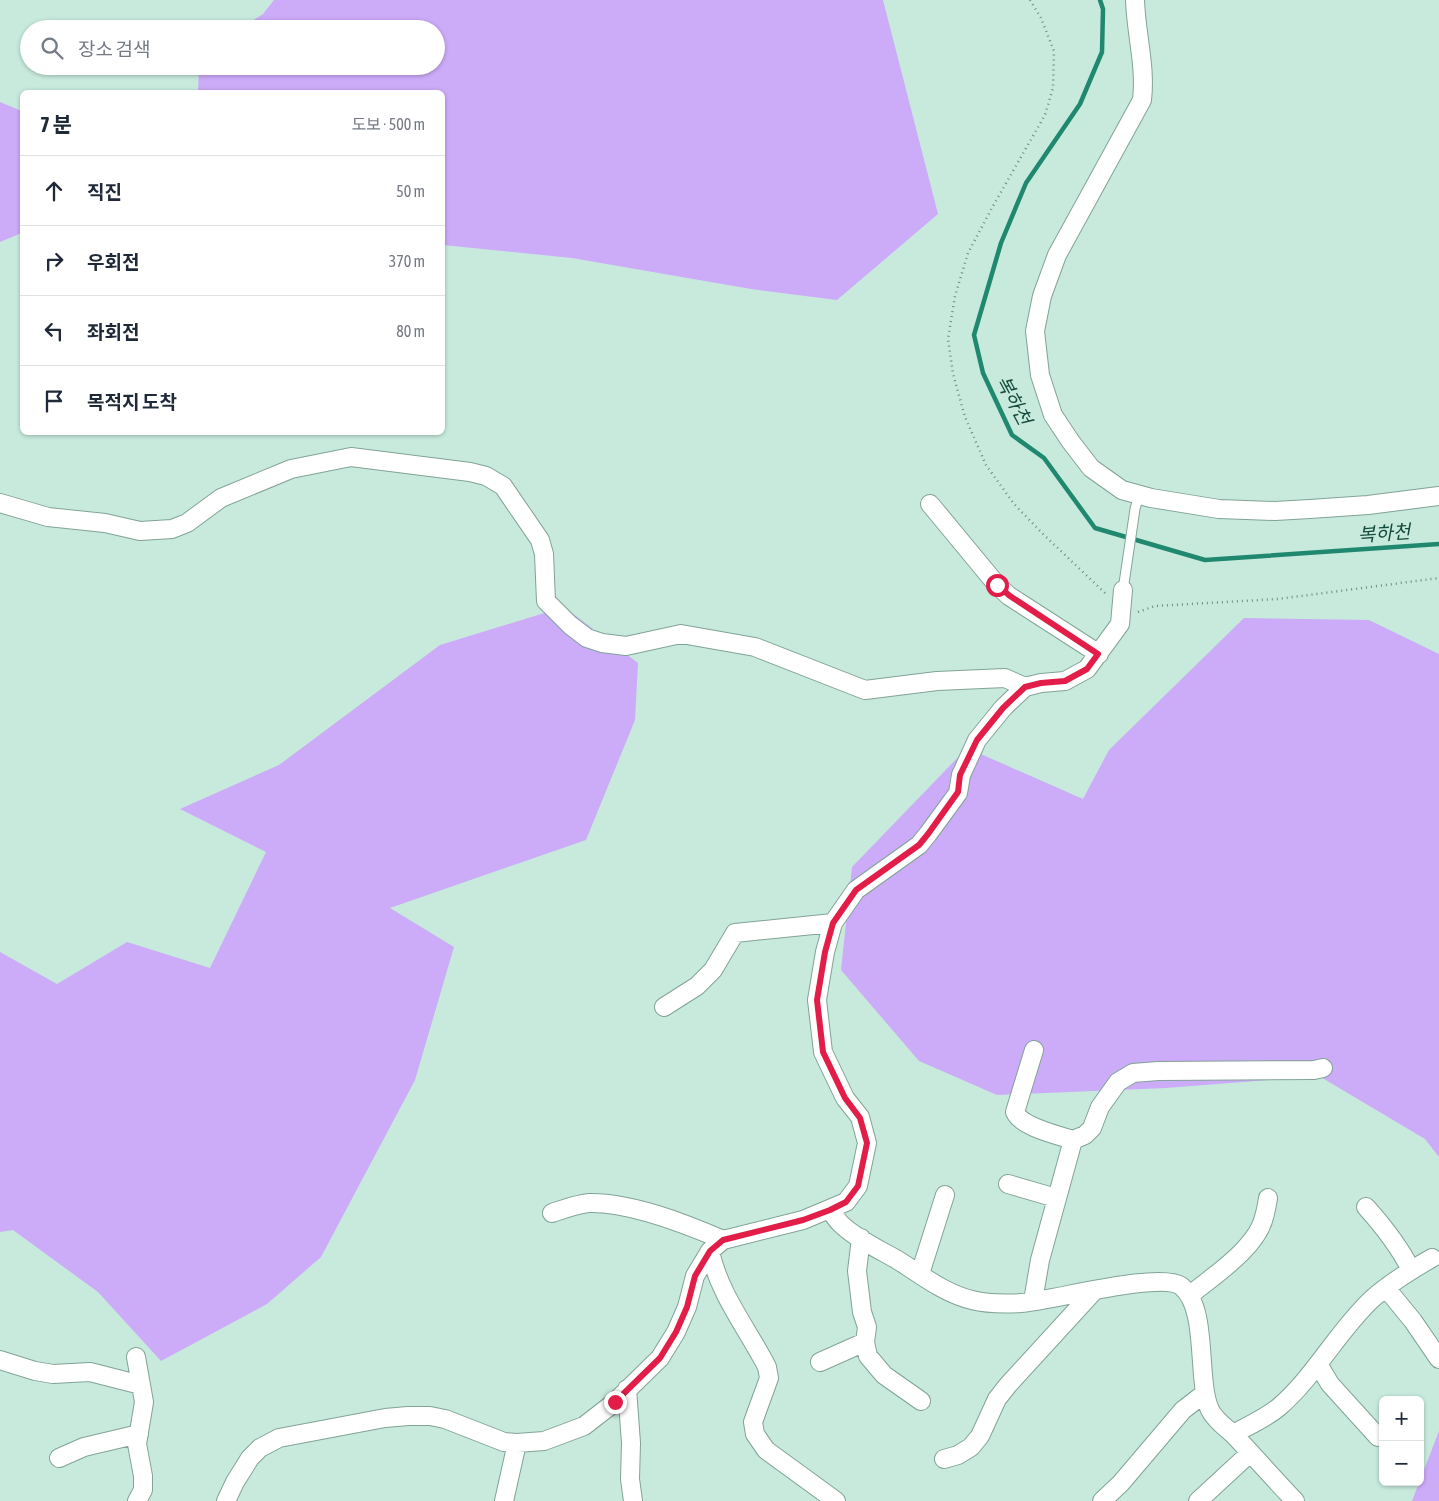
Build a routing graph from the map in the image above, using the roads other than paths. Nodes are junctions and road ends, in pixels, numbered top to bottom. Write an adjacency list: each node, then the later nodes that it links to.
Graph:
1 (1135, 0): 3 (street)
2 (1439, 496): 3 (street)
3 (1137, 502): 6 (lane)
4 (0, 503): 8 (street)
5 (930, 504): 7 (street)
6 (1122, 595): 7 (street)
7 (1098, 654): 8 (street)
8 (1025, 687): 9 (street)
9 (833, 923): 10 (street); 19 (street)
10 (664, 1007)
11 (1034, 1050): 13 (street)
12 (1323, 1068): 13 (street)
13 (1073, 1140): 16 (street)
14 (1008, 1184): 16 (street)
15 (945, 1195): 25 (street)
16 (1056, 1198): 29 (street)
17 (1268, 1198): 28 (street)
18 (1366, 1207): 24 (street)
19 (830, 1210): 21 (street); 22 (street)
20 (552, 1213): 22 (street)
21 (861, 1238): 25 (street); 30 (street)
22 (717, 1246): 37 (street); 51 (street)
23 (1432, 1258): 24 (street)
24 (1411, 1270): 26 (street)
25 (920, 1274): 29 (street)
26 (1386, 1288): 32 (street); 35 (street)
27 (1095, 1290): 28 (street); 29 (street); 46 (street)
28 (1190, 1295): 38 (street)
29 (1033, 1301)
30 (865, 1342): 34 (street); 39 (street)
31 (136, 1357): 36 (street)
32 (1439, 1359)
33 (0, 1360): 36 (street)
34 (820, 1362)
35 (1318, 1364): 41 (street); 42 (street)
36 (141, 1385): 40 (street)
37 (627, 1389): 43 (street); 50 (street)
38 (1205, 1393): 41 (street); 52 (street)
39 (921, 1401)
40 (139, 1434): 45 (street); 47 (street)
41 (1232, 1434): 44 (street)
42 (1378, 1437)
43 (517, 1443): 48 (street); 49 (street)
44 (1250, 1453): 53 (street); 54 (street)
45 (59, 1458)
46 (944, 1459)
47 (137, 1501)
48 (226, 1501)
49 (504, 1501)
50 (633, 1501)
51 (836, 1501)
52 (1102, 1501)
53 (1198, 1501)
54 (1295, 1501)

